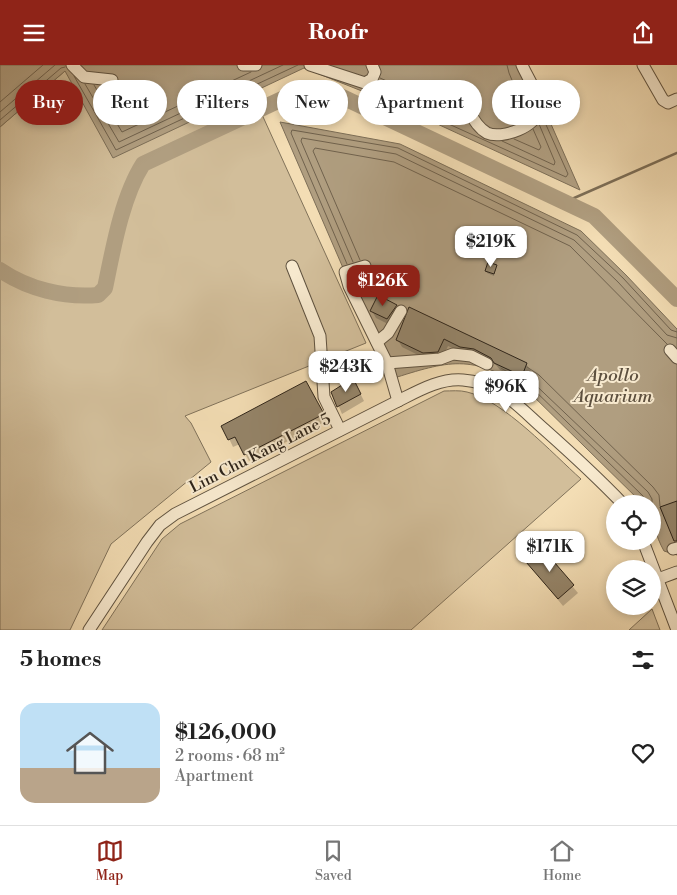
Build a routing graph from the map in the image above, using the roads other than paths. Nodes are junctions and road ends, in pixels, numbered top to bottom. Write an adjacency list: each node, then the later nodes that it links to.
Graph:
1 (72, 65): 8 (street)
2 (243, 65): 3 (street)
3 (256, 65)
4 (310, 65): 5 (street)
5 (372, 65)
6 (522, 65): 10 (street)
7 (644, 65): 9 (street)
8 (105, 80)
9 (677, 99)
10 (480, 125)
11 (292, 266): 18 (street)
12 (365, 266): 14 (street)
13 (401, 311): 14 (street)
14 (376, 342): 15 (street)
15 (387, 363): 16 (street); 17 (street)
16 (486, 364)
17 (398, 401): 18 (street, Lim Chu Kang Lane 5); 19 (street, Lim Chu Kang Lane 5)
18 (340, 430): 23 (street, Lim Chu Kang Lane 5)
19 (614, 495)
20 (677, 572): 21 (street)
21 (661, 578)
22 (661, 587): 24 (street)
23 (89, 630)
24 (677, 630)

